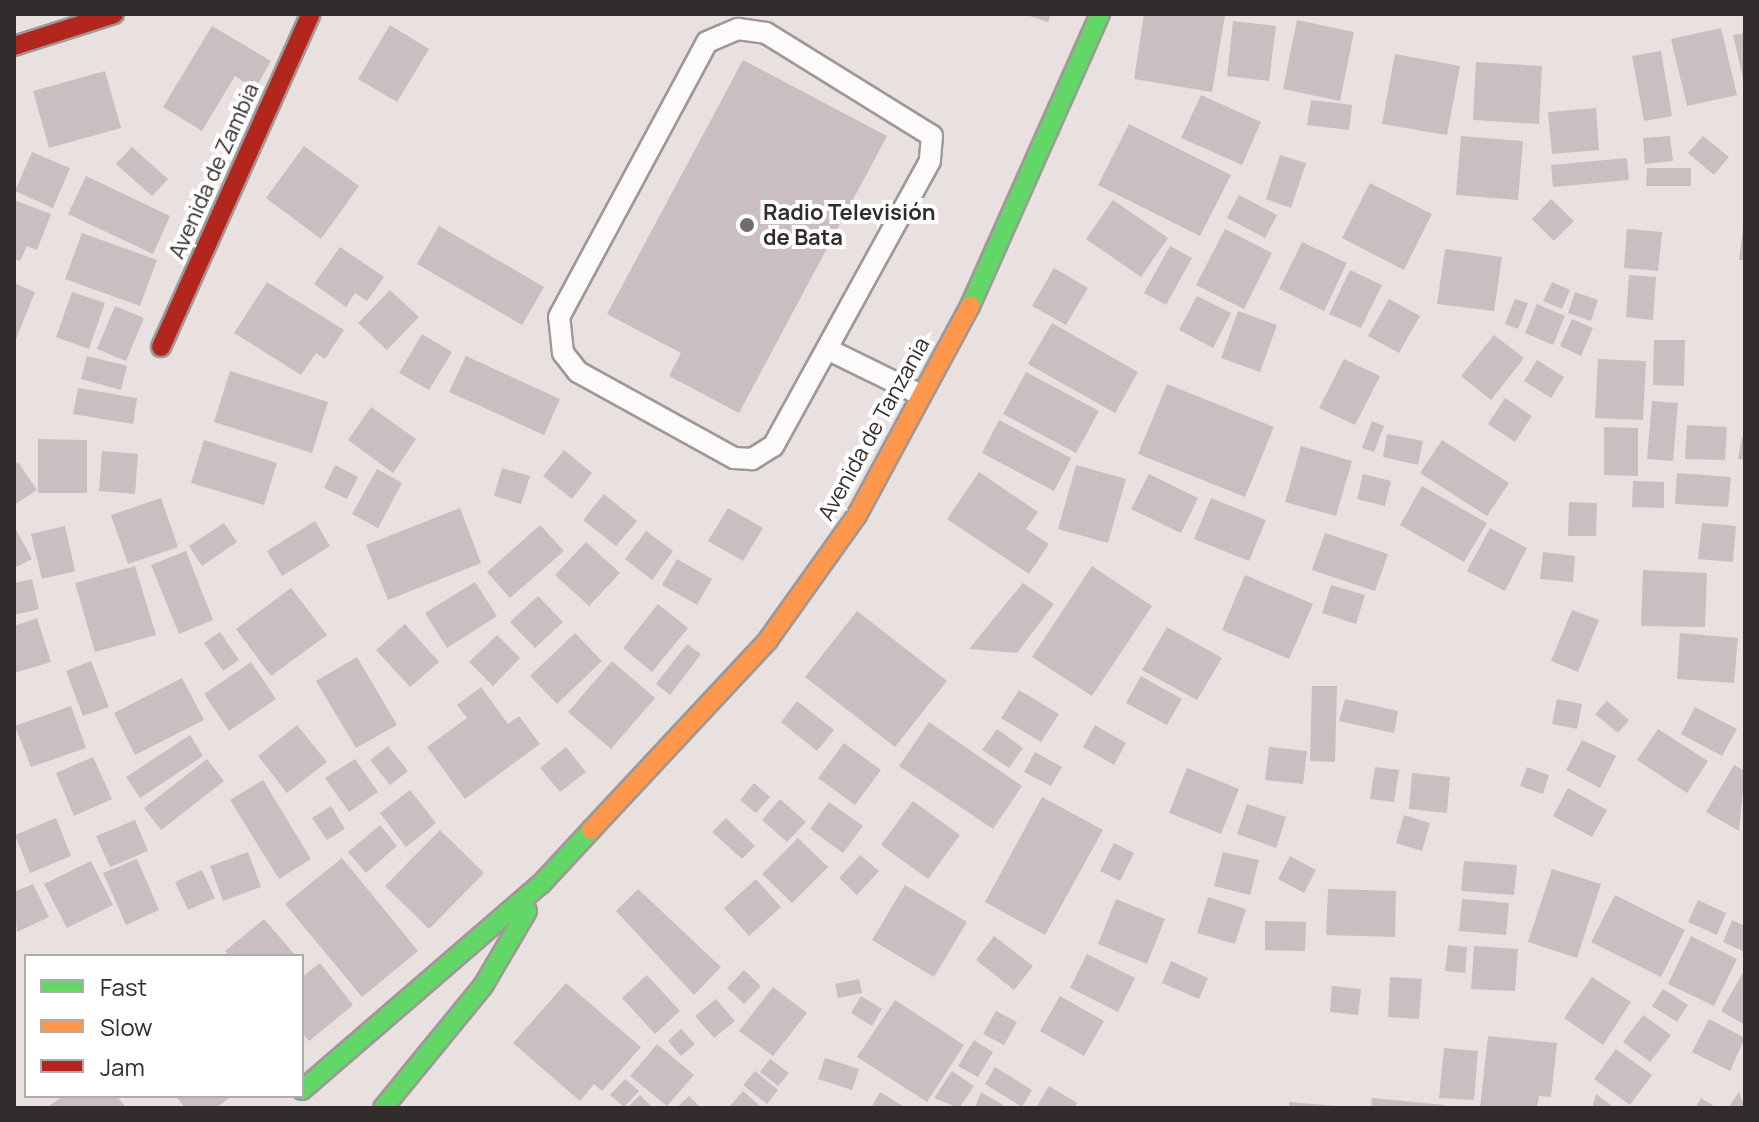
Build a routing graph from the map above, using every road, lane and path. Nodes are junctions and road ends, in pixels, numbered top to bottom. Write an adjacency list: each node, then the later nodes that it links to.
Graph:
1 (114, 14): 4 (main road)
2 (311, 14): 5 (main road, Avenida de Zambia)
3 (1100, 14): 7 (main road, Avenida de Tanzania)
4 (14, 46)
5 (161, 347)
6 (827, 349): 6 (lane); 7 (lane)
7 (919, 394): 8 (main road, Avenida de Tanzania)
8 (541, 884): 9 (main road); 10 (main road)
9 (304, 1088)
10 (383, 1108)

